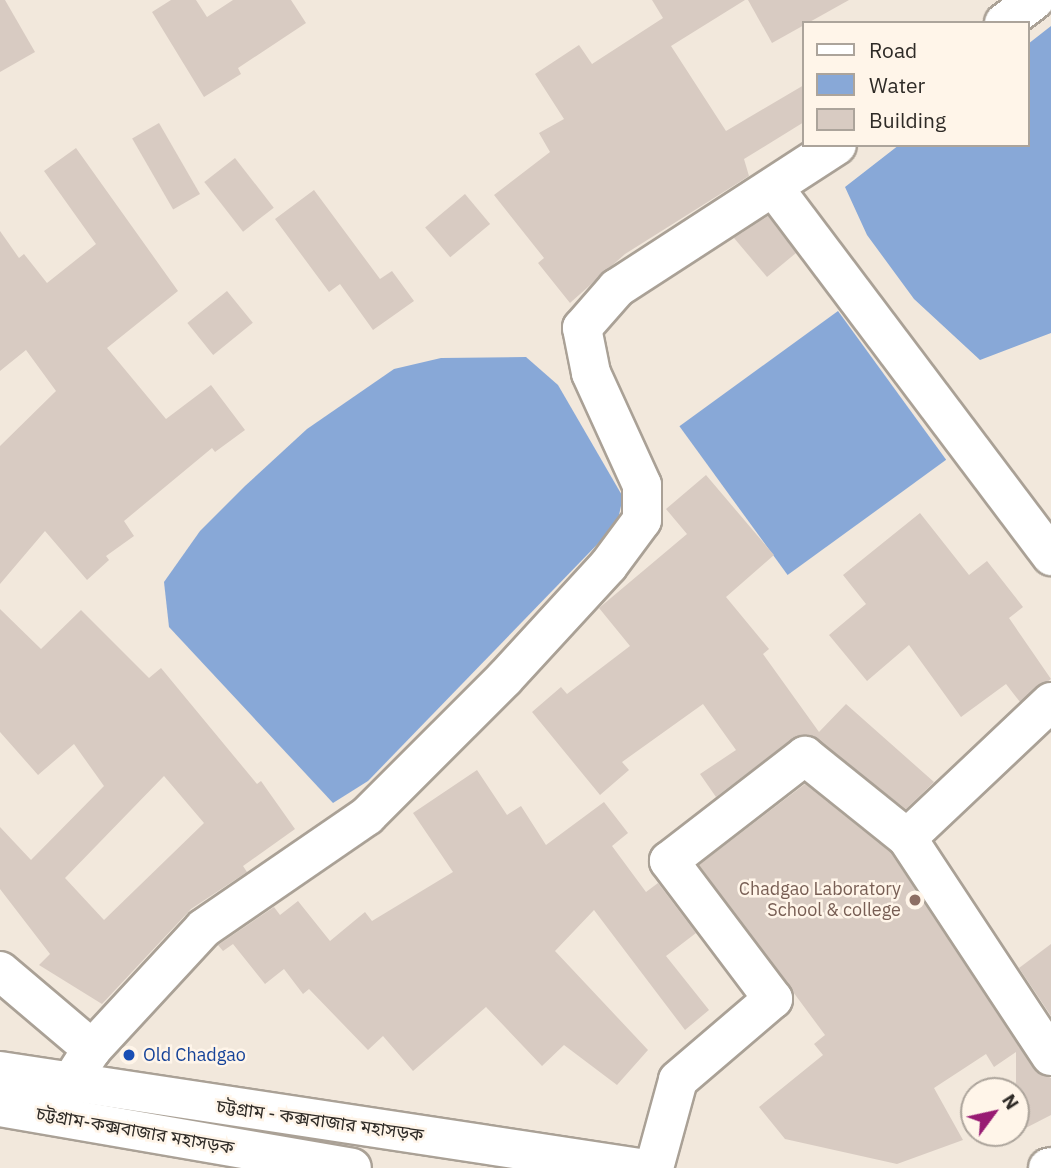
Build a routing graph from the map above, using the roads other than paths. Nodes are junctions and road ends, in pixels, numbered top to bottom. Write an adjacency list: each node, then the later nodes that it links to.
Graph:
1 (1035, 0): 2 (main road)
2 (1007, 21)
3 (834, 147): 4 (main road)
4 (774, 188): 5 (main road); 9 (main road)
5 (1051, 556)
6 (1051, 702): 7 (main road)
7 (907, 838): 10 (main road); 16 (main road)
8 (0, 971): 9 (main road)
9 (92, 1049): 12 (main road)
10 (1051, 1056)
11 (0, 1072): 12 (main road, চট্টগ্রাম - কক্সবাজার মহাসড়ক)
12 (70, 1083): 15 (main road, চট্টগ্রাম - কক্সবাজার মহাসড়ক)
13 (0, 1107): 14 (main road, চট্টগ্রাম-কক্সবাজার মহাসড়ক)
14 (352, 1168)
15 (640, 1168)
16 (654, 1168)

